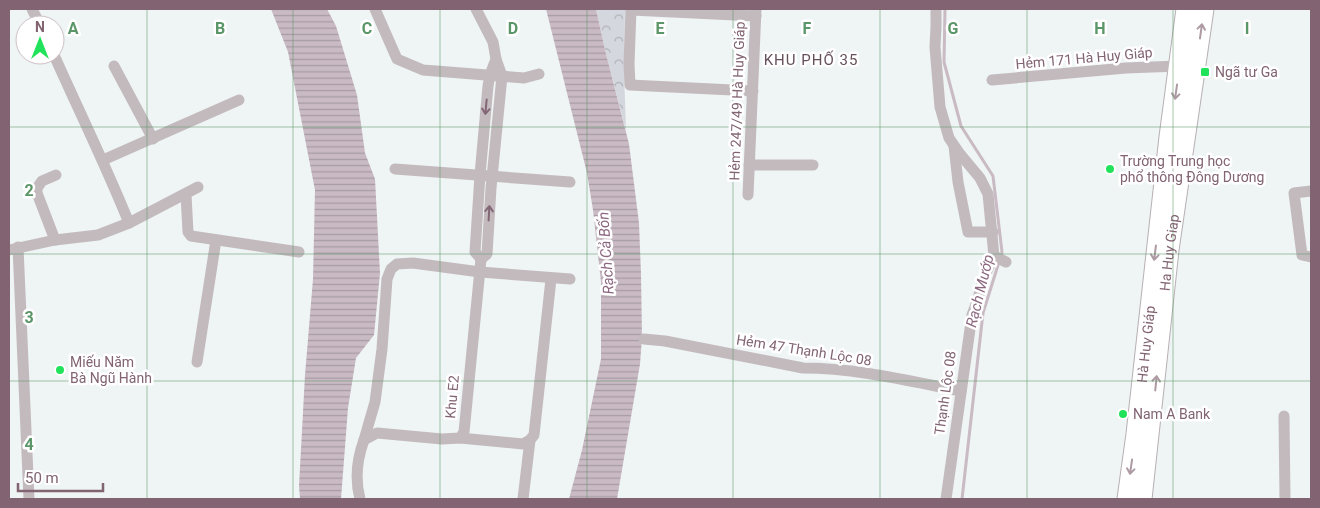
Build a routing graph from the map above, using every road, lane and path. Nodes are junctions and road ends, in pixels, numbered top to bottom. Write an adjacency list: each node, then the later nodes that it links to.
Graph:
1 (375, 9): 13 (street)
2 (476, 9): 8 (street)
3 (936, 9): 19 (street, Thạnh Lộc 08)
4 (1186, 9): 11 (main road, Hà Huy Giáp)
5 (1204, 9): 47 (main road, Ha Huy Giap, one-way to 5)
6 (631, 10): 7 (street); 16 (street)
7 (756, 12): 16 (street, Hẻm 247/49 Hà Huy Giáp)
8 (496, 59): 13 (street); 14 (street)
9 (58, 65): 20 (street)
10 (114, 66): 18 (street)
11 (1179, 66): 15 (street, Hẻm 171 Hà Huy Giáp); 47 (main road, Hà Huy Giáp, one-way to 47)
12 (539, 74): 14 (street)
13 (490, 75): 14 (street); 25 (street, one-way to 25)
14 (502, 76): 26 (street)
15 (992, 80)
16 (753, 91): 21 (street, Hẻm 247/49 Hà Huy Giáp)
17 (239, 100): 18 (street)
18 (153, 139): 20 (street)
19 (954, 144): 33 (street, Thạnh Lộc 08); 33 (street)
20 (103, 160): 32 (street)
21 (749, 165): 22 (street); 31 (street, Hẻm 247/49 Hà Huy Giáp)
22 (813, 165)
23 (395, 169): 25 (street)
24 (56, 175): 34 (street)
25 (480, 175): 26 (street); 39 (street)
26 (492, 176): 27 (street); 39 (street, one-way to 26)
27 (570, 182)
28 (198, 187): 30 (street)
29 (1311, 191): 38 (street)
30 (186, 195): 32 (street); 35 (street)
31 (748, 195)
32 (129, 222): 34 (street)
33 (992, 232): 45 (street, Thạnh Lộc 08)
34 (55, 240): 36 (street)
35 (216, 240): 37 (street); 44 (street)
36 (13, 249): 51 (street)
37 (299, 252)
38 (1311, 257)
39 (481, 259): 40 (street, Khu E2)
40 (480, 272): 41 (street); 48 (street, Khu E2); 49 (street)
41 (551, 278): 42 (street); 50 (street)
42 (570, 279)
43 (644, 339): 45 (street, Hẻm 47 Thạnh Lộc 08)
44 (197, 362)
45 (961, 391): 54 (street, Thạnh Lộc 08)
46 (1284, 416): 57 (street)
47 (1143, 433): 55 (main road, Hà Huy Giáp, one-way to 55); 56 (main road, Ha Huy Giap)
48 (460, 438): 49 (street, Khu E2); 50 (street)
49 (364, 440): 52 (street)
50 (530, 440): 53 (street)
51 (29, 499)
52 (360, 499)
53 (523, 499)
54 (946, 499)
55 (1127, 499)
56 (1142, 499)
57 (1285, 499)

